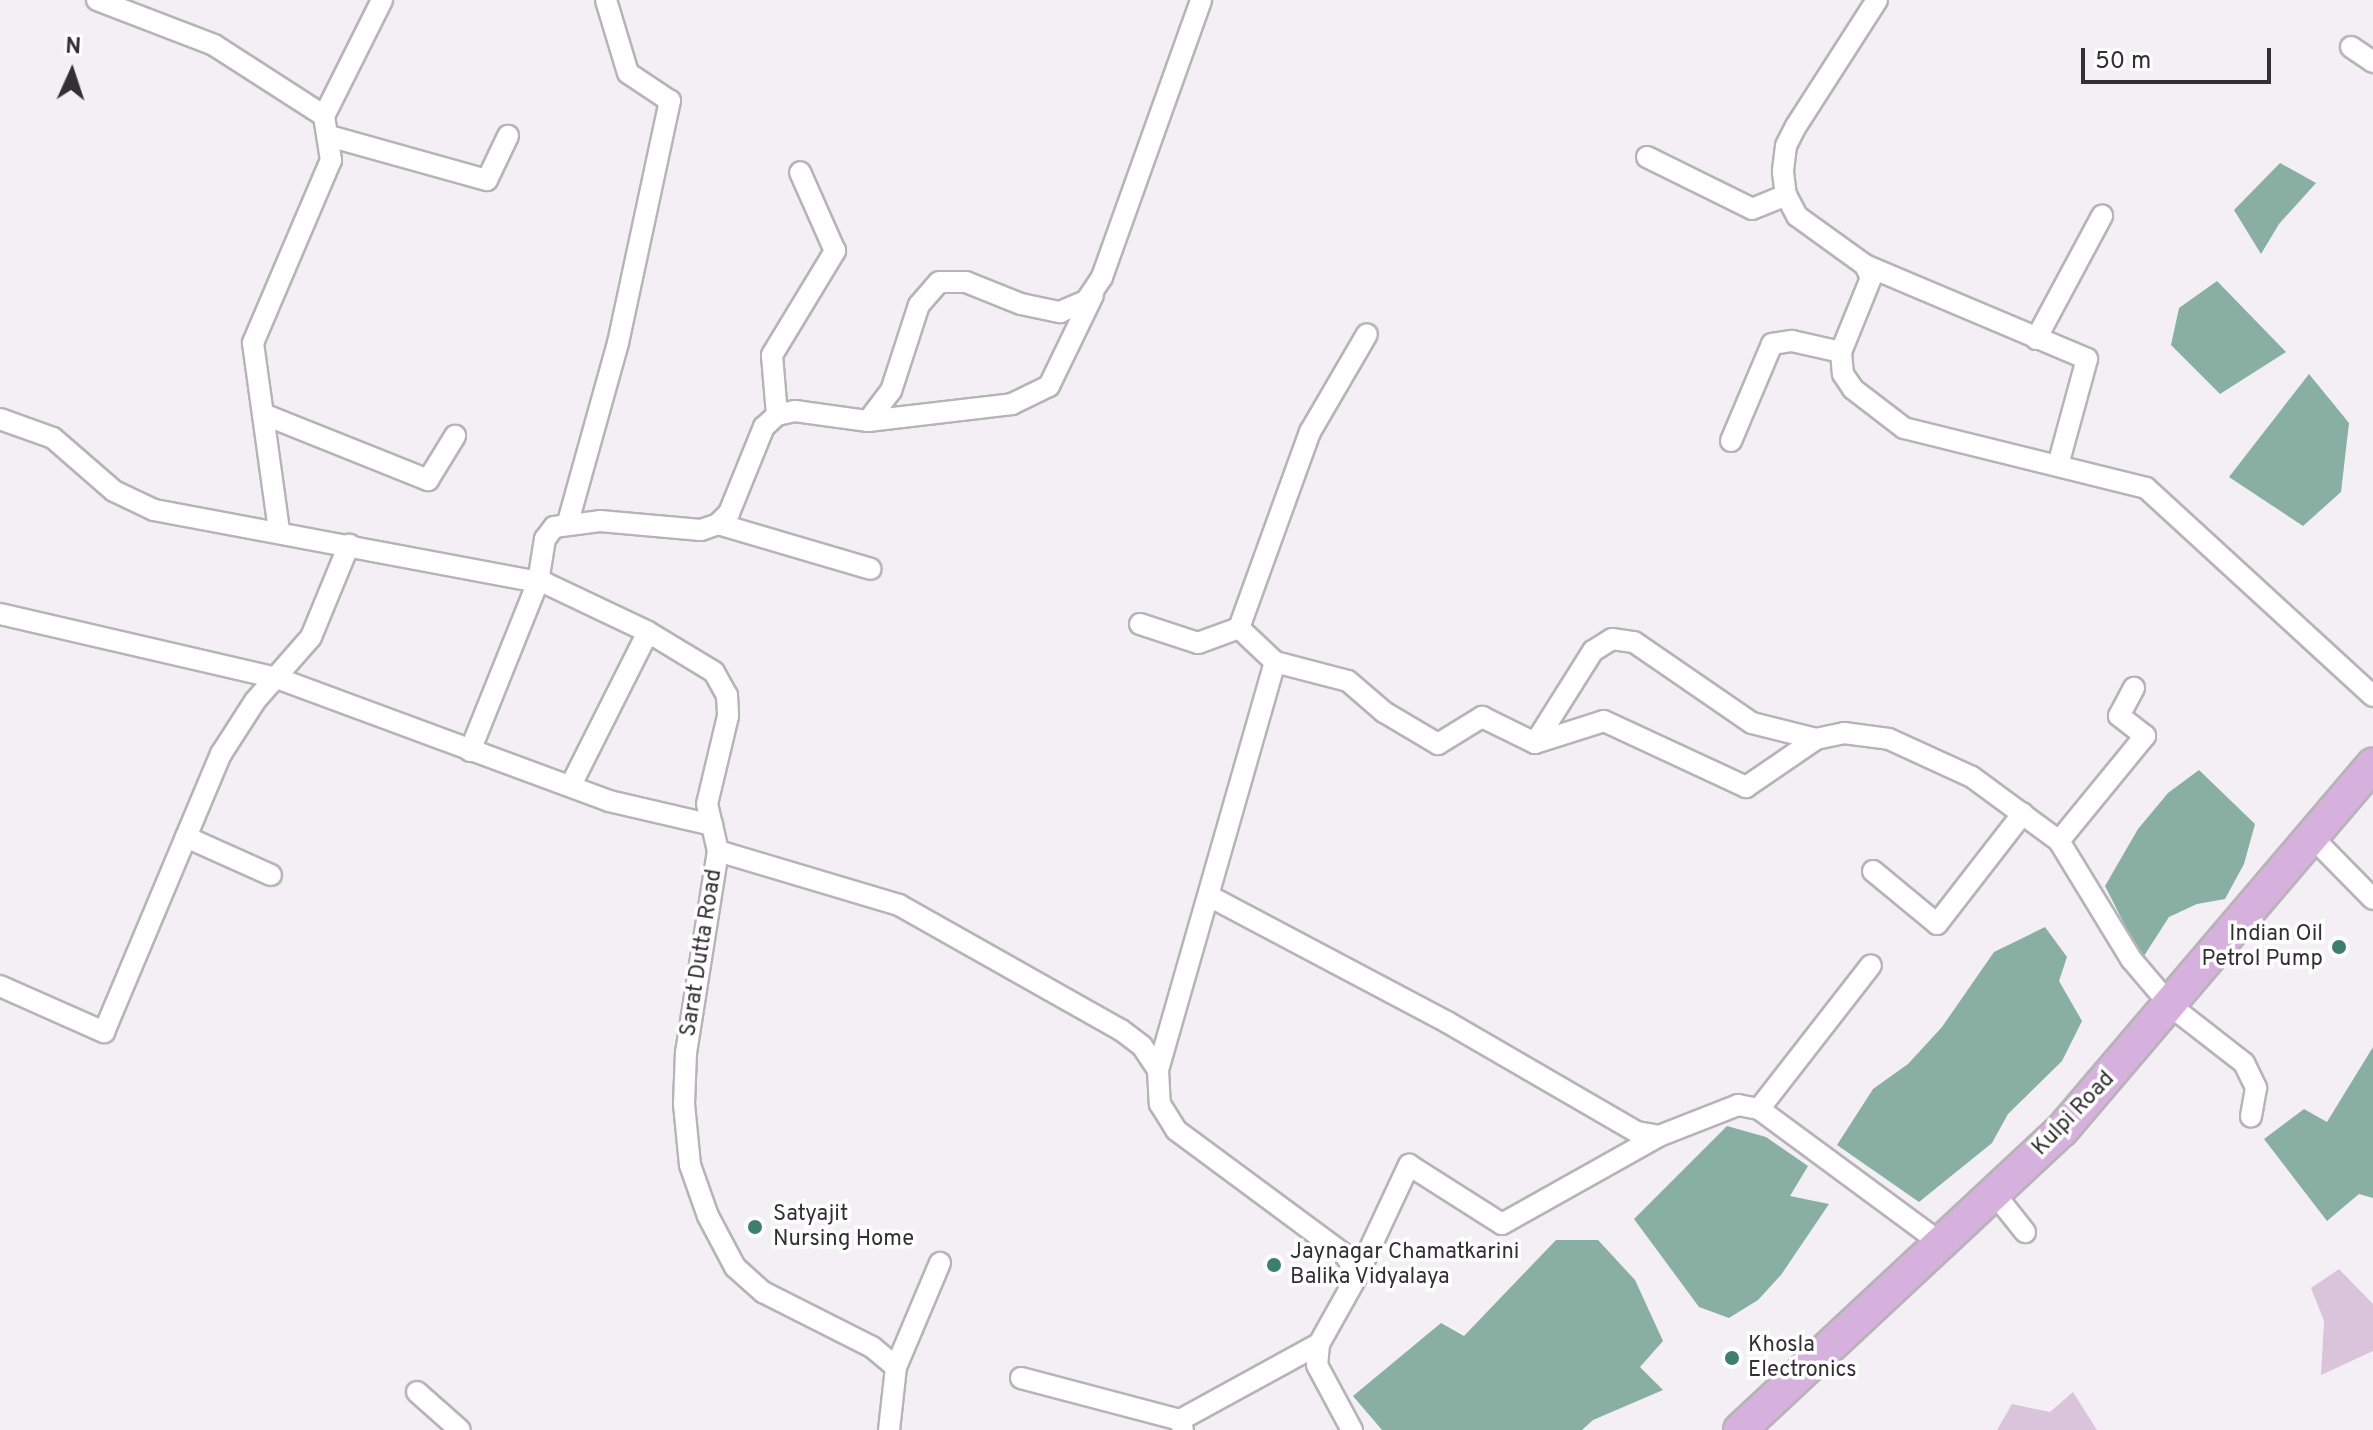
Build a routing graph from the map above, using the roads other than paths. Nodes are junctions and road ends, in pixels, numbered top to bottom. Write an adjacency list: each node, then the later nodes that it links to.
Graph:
1 (97, 0): 8 (street)
2 (382, 0): 8 (street)
3 (606, 0): 27 (street)
4 (1201, 0): 16 (street)
5 (1877, 0): 13 (street)
6 (2351, 47): 7 (street)
7 (2373, 62)
8 (324, 116): 9 (street)
9 (329, 136): 10 (street); 20 (street)
10 (508, 136)
11 (1647, 157): 13 (street)
12 (800, 172): 21 (street)
13 (1786, 195): 15 (street)
14 (2102, 216): 18 (street)
15 (1865, 265): 18 (street); 19 (street)
16 (1102, 277): 23 (street); 23 (street)
17 (1367, 334): 35 (street)
18 (2036, 339): 26 (street)
19 (1841, 352): 25 (street); 26 (street)
20 (263, 414): 24 (street); 29 (street)
21 (777, 415): 23 (street); 28 (street)
22 (0, 419): 29 (street, Sarat Dutta Road)
23 (868, 421)
24 (455, 436)
25 (1731, 441)
26 (2058, 465): 40 (street)
27 (568, 522): 28 (street); 32 (street)
28 (718, 524): 31 (street)
29 (279, 530): 30 (street, Sarat Dutta Road)
30 (349, 545): 32 (street, Sarat Dutta Road); 38 (street)
31 (871, 569)
32 (538, 582): 36 (street, Sarat Dutta Road); 43 (street)
33 (0, 614): 38 (street)
34 (1140, 624): 35 (street)
35 (1239, 628): 37 (street)
36 (648, 632): 45 (street); 47 (street, Sarat Dutta Road)
37 (1275, 662): 42 (street); 54 (street)
38 (277, 678): 43 (street); 48 (street)
39 (2134, 688): 50 (street)
40 (2373, 696)
41 (1816, 739): 42 (street); 42 (street); 46 (street)
42 (1535, 743)
43 (470, 751): 45 (street)
44 (2368, 782): 49 (main road, Kulpi Road)
45 (571, 785): 47 (street)
46 (2023, 813): 50 (street); 52 (street)
47 (712, 825): 51 (street, Sarat Dutta Road)
48 (186, 837): 53 (street); 57 (street)
49 (2314, 839): 55 (street); 58 (main road, Kulpi Road)
50 (2059, 841): 58 (street)
51 (718, 851): 59 (street); 69 (street, Sarat Dutta Road)
52 (1873, 871)
53 (271, 875)
54 (1211, 897): 59 (street); 62 (street)
55 (2373, 899)
56 (1871, 965): 60 (street)
57 (0, 986)
58 (2172, 1007): 61 (street); 63 (main road, Kulpi Road)
59 (1158, 1070): 67 (street)
60 (1759, 1109): 62 (street); 65 (street)
61 (2251, 1117)
62 (1659, 1136): 67 (street)
63 (1994, 1193): 64 (street); 65 (main road, Kulpi Road)
64 (2025, 1232)
65 (1941, 1243): 76 (main road, Kulpi Road)
66 (940, 1263): 69 (street)
67 (1357, 1276): 68 (street)
68 (1319, 1344): 72 (street); 75 (street)
69 (896, 1367): 74 (street)
70 (1021, 1378): 72 (street)
71 (417, 1392): 73 (street)
72 (1182, 1425)
73 (460, 1430)
74 (889, 1430)
75 (1352, 1430)
76 (1740, 1430)

